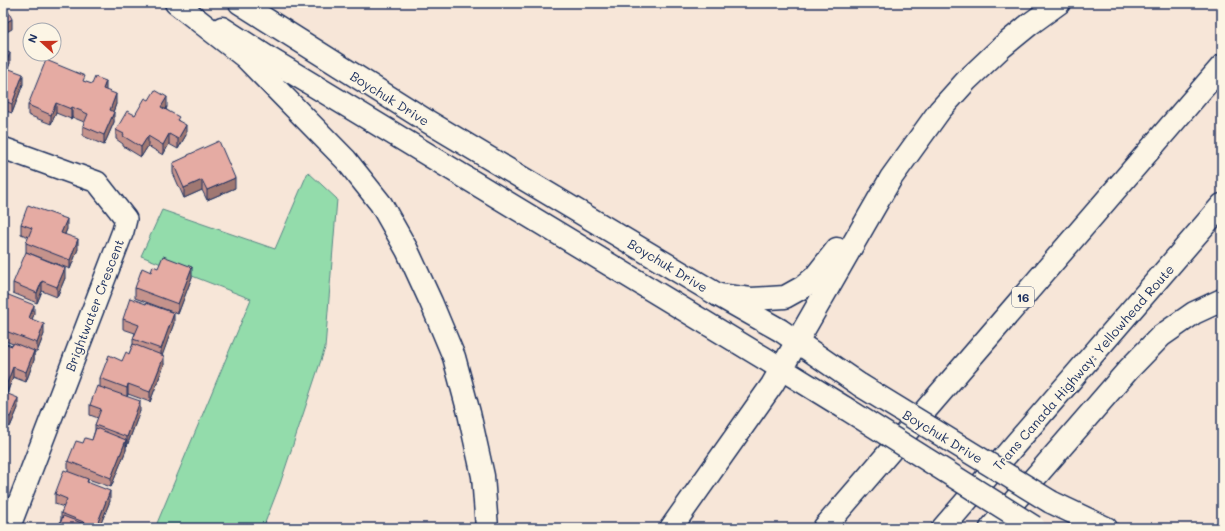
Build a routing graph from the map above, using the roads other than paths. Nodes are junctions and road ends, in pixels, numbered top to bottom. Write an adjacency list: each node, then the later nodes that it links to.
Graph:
1 (176, 3): 15 (main road)
2 (184, 3): 12 (main road)
3 (240, 3): 9 (main road, Boychuk Drive)
4 (1059, 3): 7 (main road)
5 (1222, 66): 17 (main road, 16)
6 (3, 148): 14 (street, Brightwater Crescent)
7 (891, 178): 9 (main road); 11 (main road)
8 (1222, 205): 18 (main road, Trans Canada Highway: Yellowhead Route)
9 (718, 294): 11 (main road, Boychuk Drive)
10 (1222, 300): 19 (main road)
11 (796, 342): 12 (main road); 13 (main road, Boychuk Drive, bridge)
12 (782, 369): 16 (main road); 20 (main road, bridge)
13 (1051, 502): 21 (main road, Boychuk Drive); 22 (main road)
14 (9, 528)
15 (486, 528)
16 (671, 528)
17 (824, 528)
18 (943, 528)
19 (991, 528)
20 (1034, 528)
21 (1095, 528)
22 (1106, 528)

